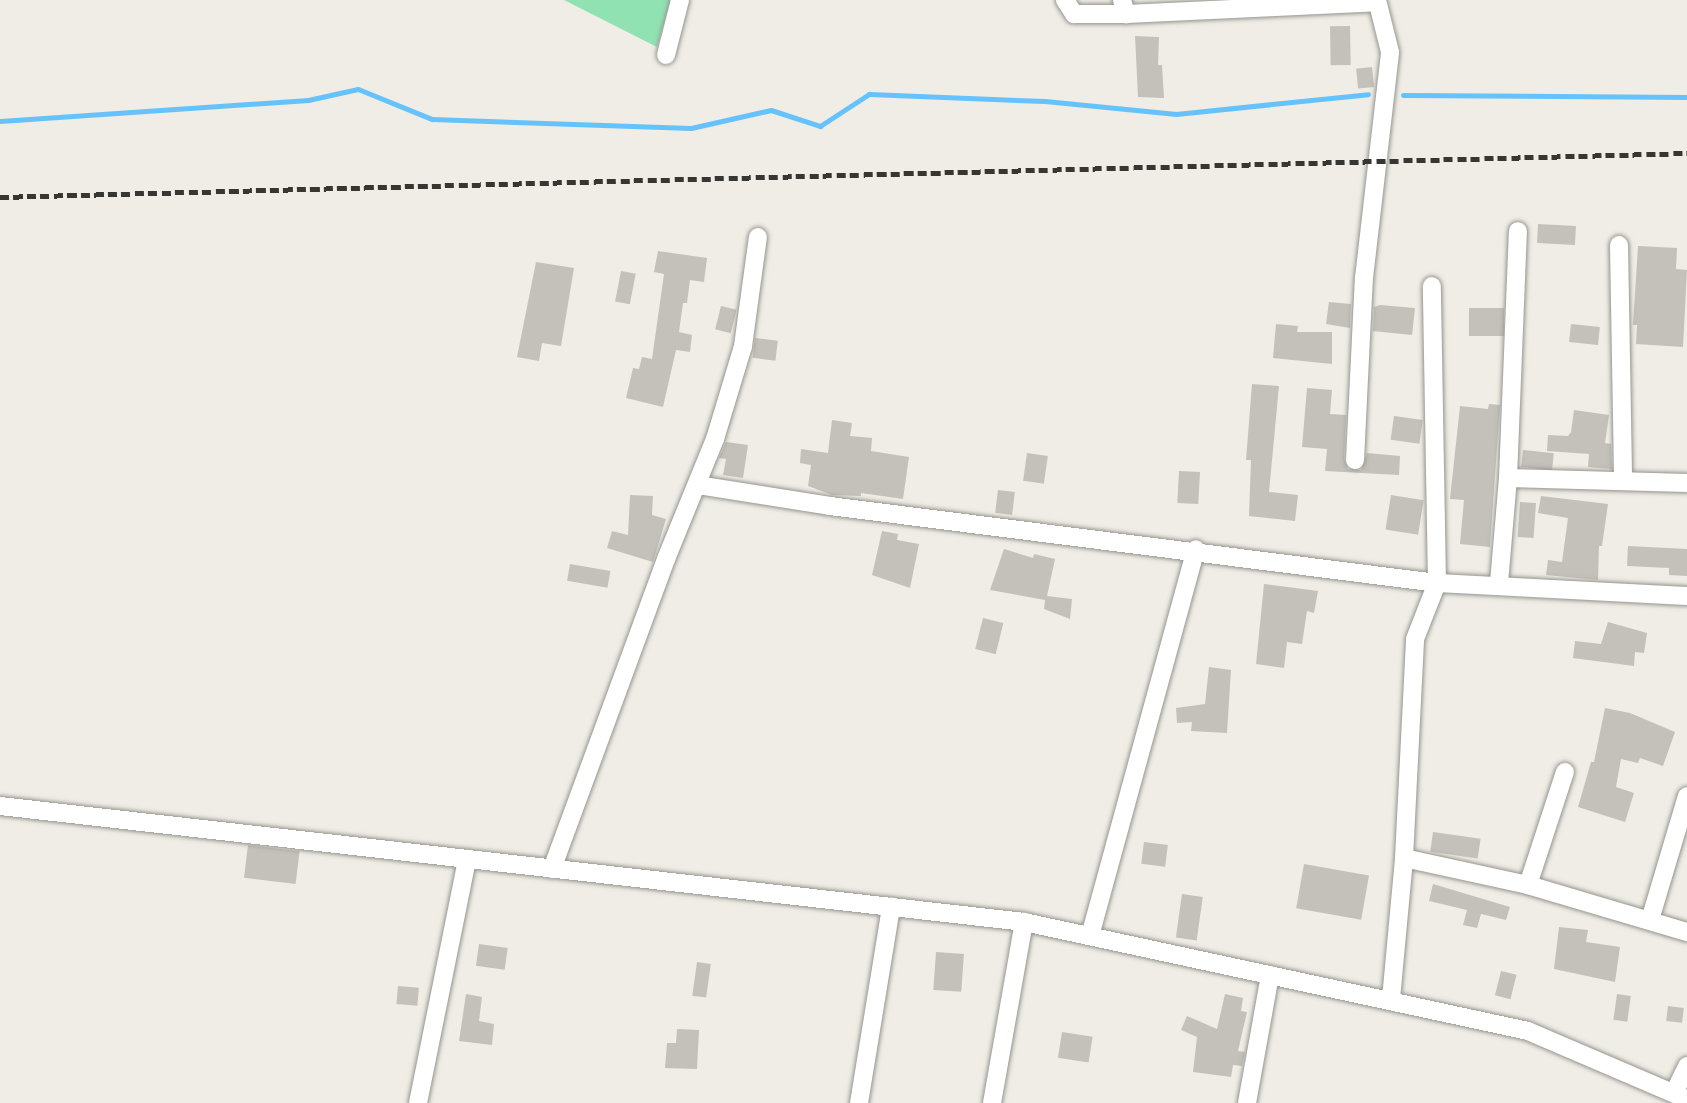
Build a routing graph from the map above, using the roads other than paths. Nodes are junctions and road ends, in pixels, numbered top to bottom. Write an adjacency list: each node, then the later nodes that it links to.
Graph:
1 (680, 0): 6 (street)
2 (1065, 0): 5 (street)
3 (1377, 1): 4 (street); 11 (street)
4 (1258, 3): 5 (street)
5 (1124, 7)
6 (666, 55)
7 (1518, 231): 12 (street)
8 (758, 237): 15 (street)
9 (1619, 245): 13 (street)
10 (1432, 286): 17 (street)
11 (1355, 460)
12 (1508, 478): 13 (street); 18 (street)
13 (1623, 480): 14 (street)
14 (1687, 483)
15 (698, 485): 16 (street); 25 (street)
16 (1196, 549): 17 (street); 31 (street)
17 (1437, 583): 18 (street); 23 (street)
18 (1499, 583): 19 (street)
19 (1687, 596)
20 (1565, 772): 26 (street)
21 (1687, 796): 28 (street)
22 (0, 806): 24 (street)
23 (1404, 858): 26 (street); 33 (street)
24 (467, 860): 25 (street); 36 (street)
25 (552, 869): 27 (street)
26 (1528, 885): 28 (street)
27 (891, 907): 29 (street); 37 (street)
28 (1650, 920): 30 (street)
29 (1024, 922): 31 (street); 38 (street)
30 (1687, 932)
31 (1090, 936): 32 (street)
32 (1270, 975): 33 (street); 39 (street)
33 (1391, 999): 35 (street)
34 (1687, 1066): 35 (street)
35 (1680, 1096)
36 (418, 1103)
37 (859, 1103)
38 (992, 1103)
39 (1247, 1103)

